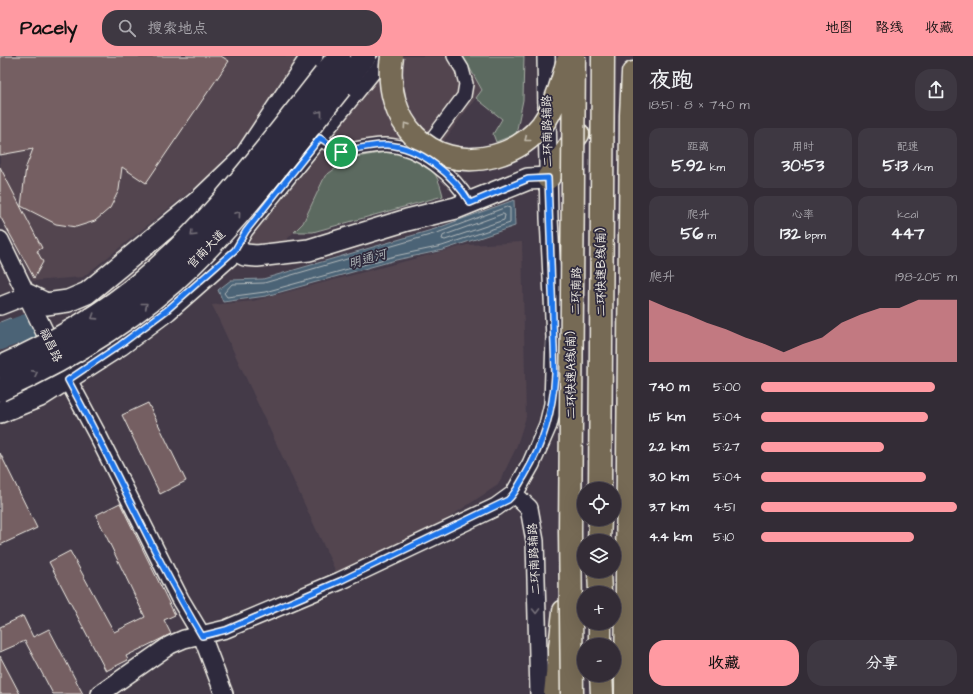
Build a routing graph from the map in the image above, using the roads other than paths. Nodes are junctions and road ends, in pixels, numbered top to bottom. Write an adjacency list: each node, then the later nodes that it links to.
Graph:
1 (312, 56): 18 (street)
2 (339, 56): 26 (main road, 官南大道, one-way to 26, bridge)
3 (365, 56): 28 (main road, 官南大道, one-way to 3, bridge)
4 (387, 56): 15 (street)
5 (392, 56): 8 (main road, one-way to 5, bridge)
6 (454, 56): 16 (street)
7 (546, 56): 17 (street, 二环南路辅路)
8 (568, 56)
9 (574, 56): 33 (main road, 二环快速A线(南), bridge)
10 (579, 56): 14 (main road, 二环南路)
11 (600, 56): 30 (main road, 二环南路)
12 (603, 56): 31 (main road, 二环快速B线(南))
13 (633, 73): 20 (main road)
14 (578, 134): 17 (main road); 42 (main road, 二环南路)
15 (320, 138): 16 (street); 23 (street)
16 (419, 156): 19 (street)
17 (548, 178): 19 (street); 32 (street, 二环南路辅路)
18 (200, 200): 23 (street); 24 (street)
19 (470, 203): 23 (street)
20 (631, 211): 22 (main road)
21 (0, 240): 24 (street, 福昌路)
22 (631, 243): 45 (main road)
23 (235, 250): 27 (street)
24 (28, 295): 25 (street); 27 (street, 福昌路)
25 (0, 306)
26 (0, 368)
27 (68, 380): 29 (street); 34 (street, 福昌路)
28 (0, 390)
29 (0, 412)
30 (596, 482)
31 (600, 482)
32 (514, 494): 34 (street); 39 (street, 二环南路辅路, one-way to 39)
33 (570, 532): 40 (main road, bridge); 41 (main road, 二环快速A线(南), bridge)
34 (202, 636): 37 (street); 38 (street, 福昌路)
35 (597, 682): 43 (main road)
36 (601, 682): 44 (main road)
37 (100, 694)
38 (224, 694)
39 (539, 694)
40 (555, 694)
41 (572, 694)
42 (577, 694)
43 (598, 694)
44 (602, 694)
45 (626, 694)

